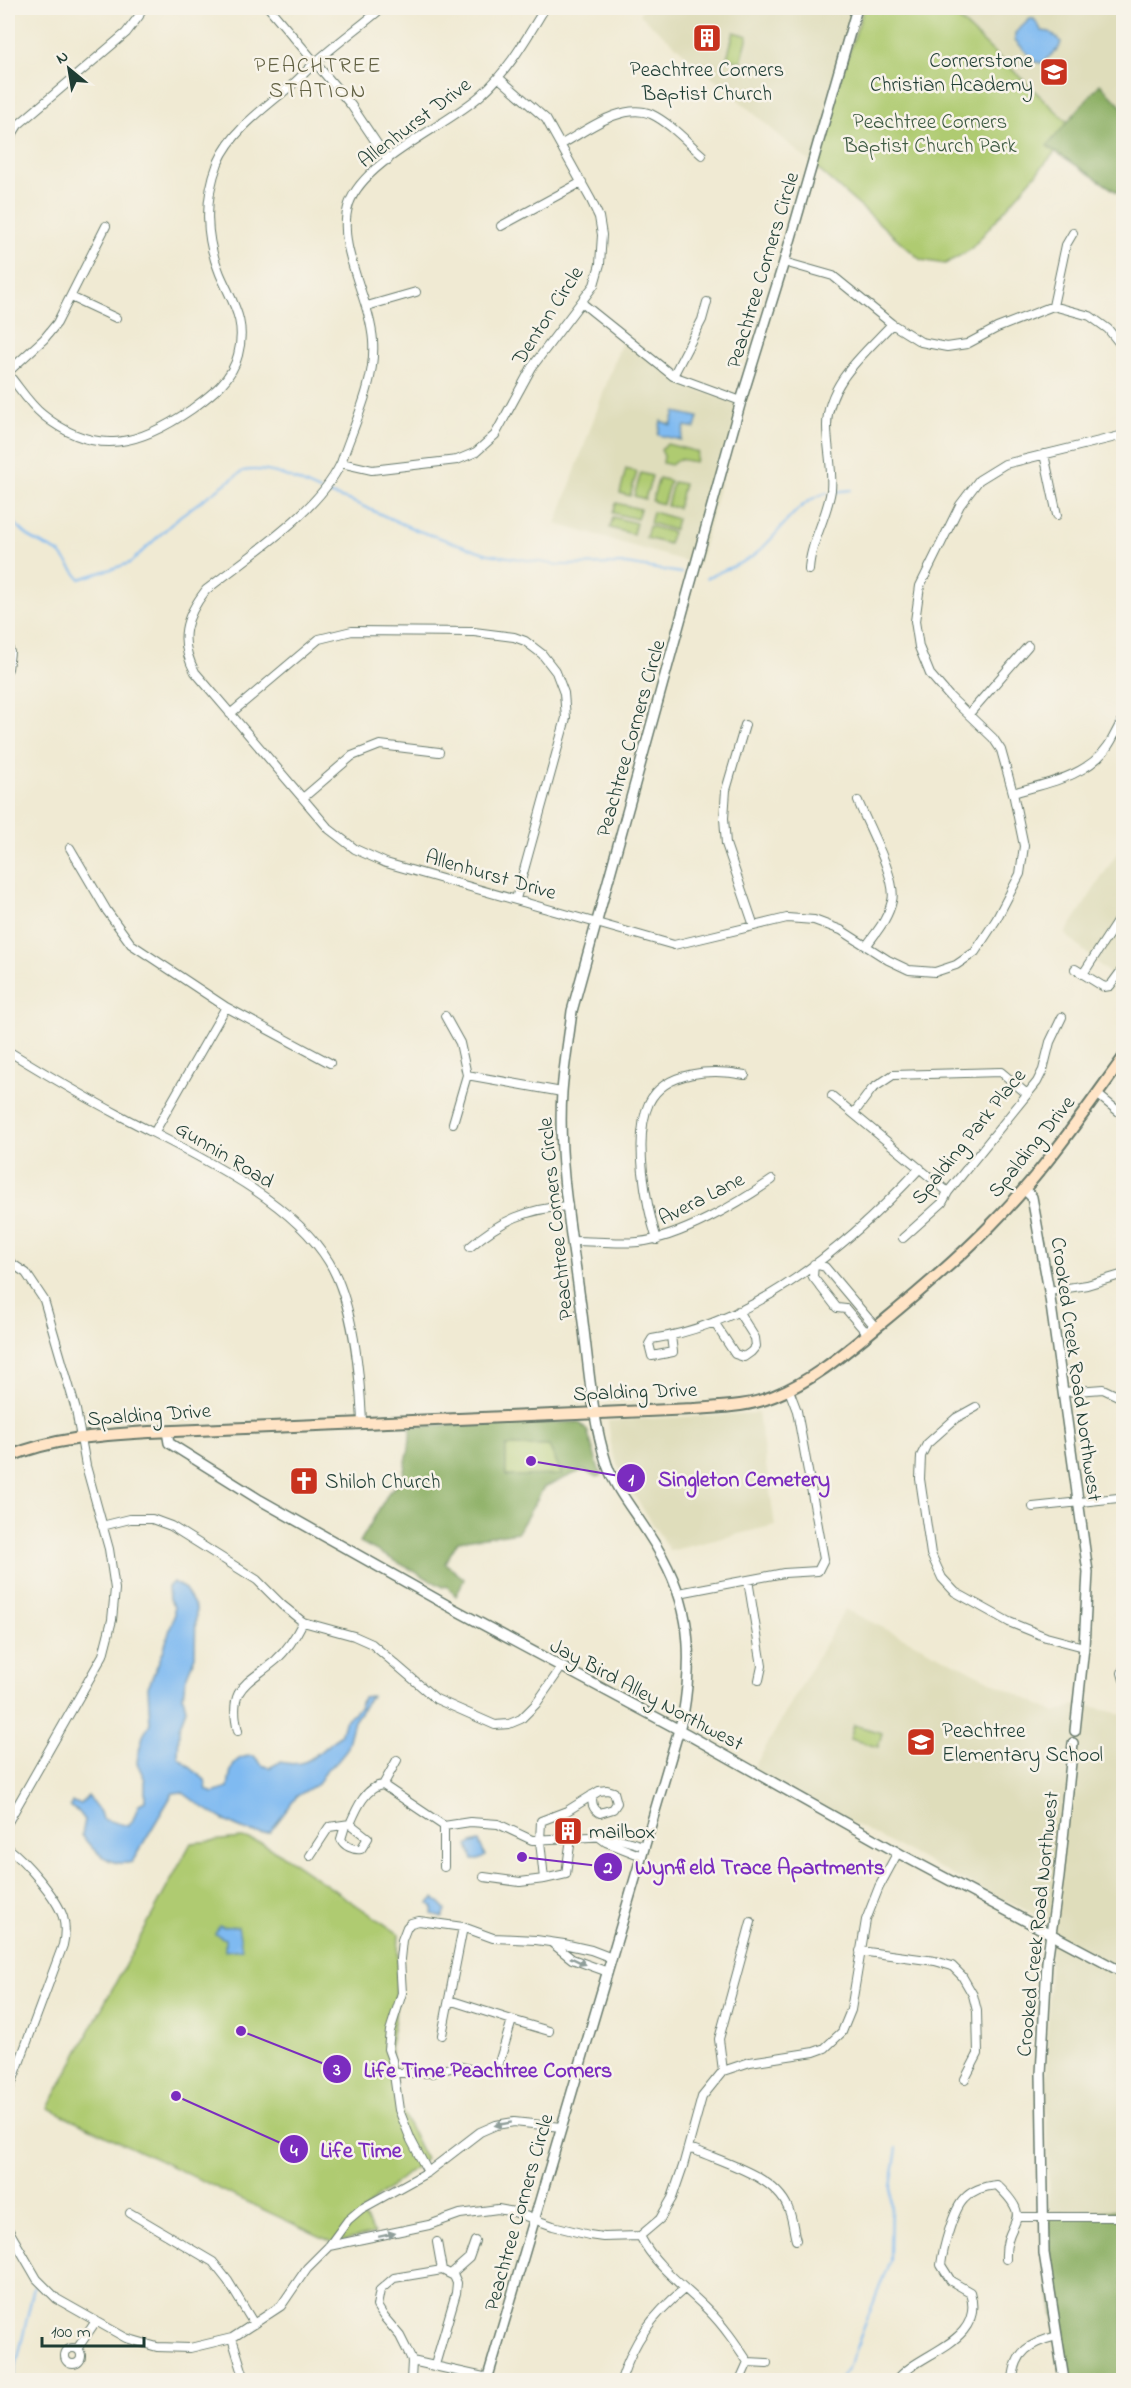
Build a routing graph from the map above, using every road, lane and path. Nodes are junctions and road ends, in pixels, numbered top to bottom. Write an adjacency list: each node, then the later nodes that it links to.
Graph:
1 (142, 8): 8 (street)
2 (270, 8): 6 (street)
3 (382, 8): 6 (street)
4 (545, 8): 7 (street, Allenhurst Drive)
5 (856, 8): 16 (street, Peachtree Corners Circle)
6 (317, 61): 11 (street); 26 (street)
7 (499, 78): 9 (street, Denton Circle); 11 (street, Allenhurst Drive)
8 (8, 141)
9 (562, 144): 10 (street); 12 (street, Denton Circle)
10 (702, 155)
11 (388, 160): 21 (street, Allenhurst Drive)
12 (582, 182): 14 (street); 20 (street, Denton Circle)
13 (106, 226): 18 (street)
14 (501, 226)
15 (1073, 233): 22 (street)
16 (784, 262): 24 (street); 28 (street, Peachtree Corners Circle)
17 (416, 292): 21 (street)
18 (71, 297): 23 (street); 26 (street)
19 (707, 302): 27 (street)
20 (582, 303): 27 (street); 31 (street, Denton Circle)
21 (367, 306): 31 (street, Allenhurst Drive)
22 (1053, 306): 24 (street); 25 (street)
23 (116, 318)
24 (892, 324): 33 (street)
25 (1124, 349)
26 (8, 373)
27 (673, 376): 28 (street)
28 (741, 401): 48 (street, Peachtree Corners Circle)
29 (1124, 435): 30 (street, Allenhurst Drive)
30 (1044, 454): 32 (street); 38 (street, Allenhurst Drive)
31 (341, 463): 37 (street, Allenhurst Drive)
32 (1057, 515)
33 (809, 570)
34 (1028, 646): 38 (street)
35 (8, 647): 36 (street)
36 (8, 669)
37 (230, 714): 43 (street, Allenhurst Drive); 46 (street)
38 (969, 714): 42 (street, Allenhurst Drive)
39 (1124, 717): 42 (street)
40 (745, 725): 49 (street)
41 (439, 752): 43 (street)
42 (1013, 793): 50 (street, Allenhurst Drive)
43 (303, 798): 46 (street, Allenhurst Drive)
44 (858, 801): 50 (street)
45 (70, 848): 54 (street)
46 (516, 899): 48 (street, Allenhurst Drive)
47 (1123, 911): 53 (street)
48 (596, 923): 49 (street, Allenhurst Drive); 62 (street, Peachtree Corners Circle)
49 (754, 926): 50 (street, Allenhurst Drive)
50 (867, 945)
51 (1124, 967): 53 (street)
52 (1075, 969): 53 (street)
53 (1083, 974)
54 (226, 1007): 59 (street); 69 (street)
55 (444, 1016): 61 (street)
56 (1062, 1017): 63 (street, Spalding Park Place)
57 (8, 1051): 69 (street, Gunnin Road)
58 (1124, 1058): 64 (main road, Spalding Drive)
59 (330, 1063)
60 (745, 1075): 76 (street)
61 (467, 1076): 62 (street); 68 (street)
62 (562, 1092): 74 (street, Peachtree Corners Circle)
63 (1027, 1094): 66 (street); 73 (street, Spalding Park Place)
64 (1097, 1094): 67 (street); 72 (main road, Spalding Drive)
65 (832, 1096): 66 (street)
66 (854, 1113): 70 (street)
67 (1124, 1116)
68 (453, 1123)
69 (154, 1133): 94 (street, Gunnin Road)
70 (920, 1168): 73 (street); 80 (street)
71 (772, 1180): 76 (street, Avera Lane)
72 (1024, 1189): 82 (street, Crooked Creek Road Northwest); 87 (main road, Spalding Drive)
73 (948, 1192): 75 (street, Spalding Park Place)
74 (568, 1206): 77 (street, Peachtree Corners Circle); 78 (street)
75 (903, 1238)
76 (657, 1240): 77 (street, Avera Lane)
77 (573, 1241): 93 (street, Peachtree Corners Circle)
78 (470, 1247)
79 (8, 1261): 96 (street)
80 (814, 1264): 83 (street); 84 (street); 85 (street)
81 (1124, 1274): 82 (street)
82 (1049, 1291): 90 (street, Crooked Creek Road Northwest)
83 (854, 1303): 84 (street); 87 (street)
84 (846, 1309): 87 (street)
85 (738, 1311): 86 (street); 86 (street)
86 (714, 1322): 88 (street)
87 (872, 1331): 89 (main road, Spalding Drive)
88 (671, 1336)
89 (789, 1390): 93 (main road, Spalding Drive); 102 (street)
90 (1064, 1392): 91 (street); 99 (street, Crooked Creek Road Northwest)
91 (1124, 1399)
92 (976, 1407): 105 (street)
93 (595, 1412): 94 (main road, Spalding Drive); 103 (street, Peachtree Corners Circle)
94 (362, 1422): 95 (main road, Spalding Drive)
95 (167, 1431): 96 (main road, Spalding Drive); 107 (street, Jay Bird Alley Northwest)
96 (82, 1437): 97 (main road, Spalding Drive); 101 (street)
97 (8, 1457)
98 (1124, 1500): 99 (street)
99 (1078, 1501): 100 (street); 105 (street, Crooked Creek Road Northwest)
100 (1033, 1507)
101 (102, 1526): 104 (street); 117 (street)
102 (748, 1580): 103 (street); 108 (street)
103 (679, 1593): 110 (street, Peachtree Corners Circle)
104 (303, 1622): 107 (street); 111 (street)
105 (1084, 1647): 112 (street, Crooked Creek Road Northwest)
106 (1124, 1667): 109 (street)
107 (561, 1668): 110 (street, Jay Bird Alley Northwest)
108 (759, 1680)
109 (1124, 1680)
110 (678, 1730): 122 (street, Peachtree Corners Circle); 123 (street, Jay Bird Alley Northwest)
111 (238, 1731)
112 (1075, 1731): 113 (street, Crooked Creek Road Northwest)
113 (1074, 1743): 130 (street, Crooked Creek Road Northwest)
114 (397, 1760): 115 (street)
115 (383, 1785): 118 (street); 124 (street)
116 (592, 1795): 120 (street)
117 (8, 1822)
118 (444, 1826): 120 (street); 125 (street)
119 (571, 1838): 120 (street); 122 (street); 127 (street)
120 (540, 1840): 127 (street)
121 (8, 1848): 145 (street)
122 (643, 1851): 133 (street, Peachtree Corners Circle)
123 (898, 1852): 130 (street, Jay Bird Alley Northwest); 132 (street)
124 (310, 1856)
125 (444, 1867)
126 (484, 1877): 127 (street)
127 (544, 1879)
128 (751, 1922): 140 (street)
129 (463, 1927): 131 (street); 136 (street); 142 (street)
130 (1052, 1934): 135 (street, Jay Bird Alley Northwest); 153 (street, Crooked Creek Road Northwest)
131 (552, 1943): 133 (street); 134 (street, one-way to 134)
132 (860, 1951): 140 (street); 144 (street)
133 (612, 1958): 134 (street, Peachtree Corners Circle)
134 (608, 1972): 146 (street, Peachtree Corners Circle)
135 (1124, 1973)
136 (449, 2000): 137 (street); 139 (street)
137 (512, 2020): 138 (street); 143 (street)
138 (549, 2031)
139 (442, 2035)
140 (723, 2071): 147 (street)
141 (478, 2072): 142 (street)
142 (393, 2073): 148 (street)
143 (496, 2073)
144 (965, 2079)
145 (8, 2093)
146 (561, 2127): 148 (street, one-way to 148); 152 (street, Peachtree Corners Circle)
147 (688, 2150): 155 (street); 156 (street)
148 (428, 2172): 159 (street)
149 (130, 2213): 165 (street)
150 (1018, 2217): 153 (street); 160 (street); 178 (street)
151 (1124, 2217): 153 (street)
152 (536, 2218): 155 (street); 159 (street, one-way to 152); 173 (street, Peachtree Corners Circle)
153 (1041, 2219): 166 (street, Crooked Creek Road Northwest)
154 (8, 2229): 164 (street)
155 (640, 2236): 163 (street)
156 (796, 2240)
157 (475, 2241): 162 (street)
158 (437, 2242): 161 (street)
159 (329, 2246): 165 (street)
160 (1006, 2259)
161 (442, 2270): 162 (street); 169 (street)
162 (452, 2273): 172 (street)
163 (684, 2289): 170 (street); 176 (street)
164 (96, 2321): 167 (street); 168 (street)
165 (254, 2324): 167 (street)
166 (1057, 2336): 179 (street); 180 (street, Crooked Creek Road Northwest)
167 (232, 2338): 174 (street)
168 (77, 2349)
169 (412, 2361): 172 (street); 175 (street)
170 (748, 2362): 171 (street); 177 (street)
171 (767, 2363)
172 (435, 2365): 173 (street)
173 (488, 2379)
174 (246, 2380)
175 (411, 2380)
176 (621, 2380)
177 (740, 2380)
178 (897, 2380)
179 (1014, 2380)
180 (1064, 2380)

